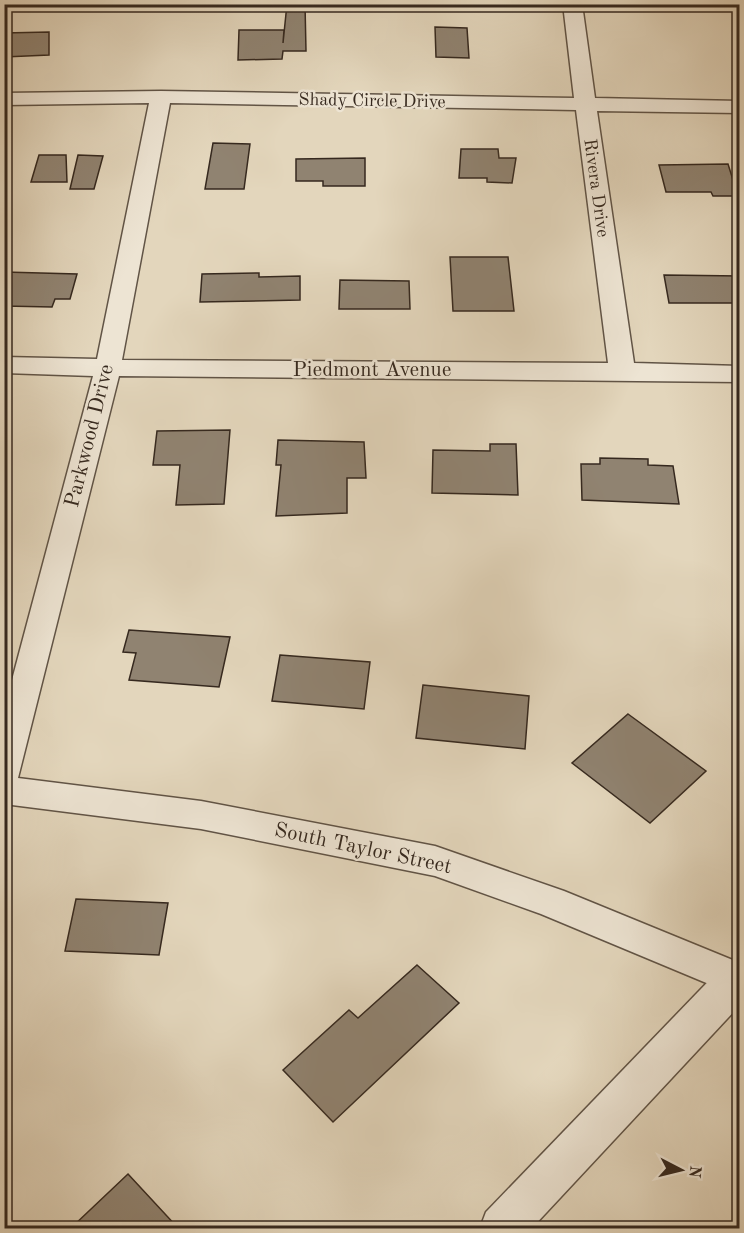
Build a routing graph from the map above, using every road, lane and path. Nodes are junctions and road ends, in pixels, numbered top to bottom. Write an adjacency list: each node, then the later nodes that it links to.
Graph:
1 (572, 4): 4 (street, Rivera Drive)
2 (162, 97): 3 (street, Shady Circle Drive); 4 (street, Shady Circle Drive); 7 (street, Parkwood Drive)
3 (4, 99)
4 (584, 105): 5 (street, Shady Circle Drive); 8 (street, Rivera Drive)
5 (740, 107)
6 (4, 365): 7 (street, Piedmont Avenue)
7 (108, 369): 8 (street, Piedmont Avenue); 10 (street, Parkwood Drive)
8 (622, 370): 9 (street, Piedmont Avenue)
9 (740, 374)
10 (4, 773)
11 (4, 790): 12 (street, South Taylor Street)
12 (739, 978): 13 (street)
13 (502, 1228)

